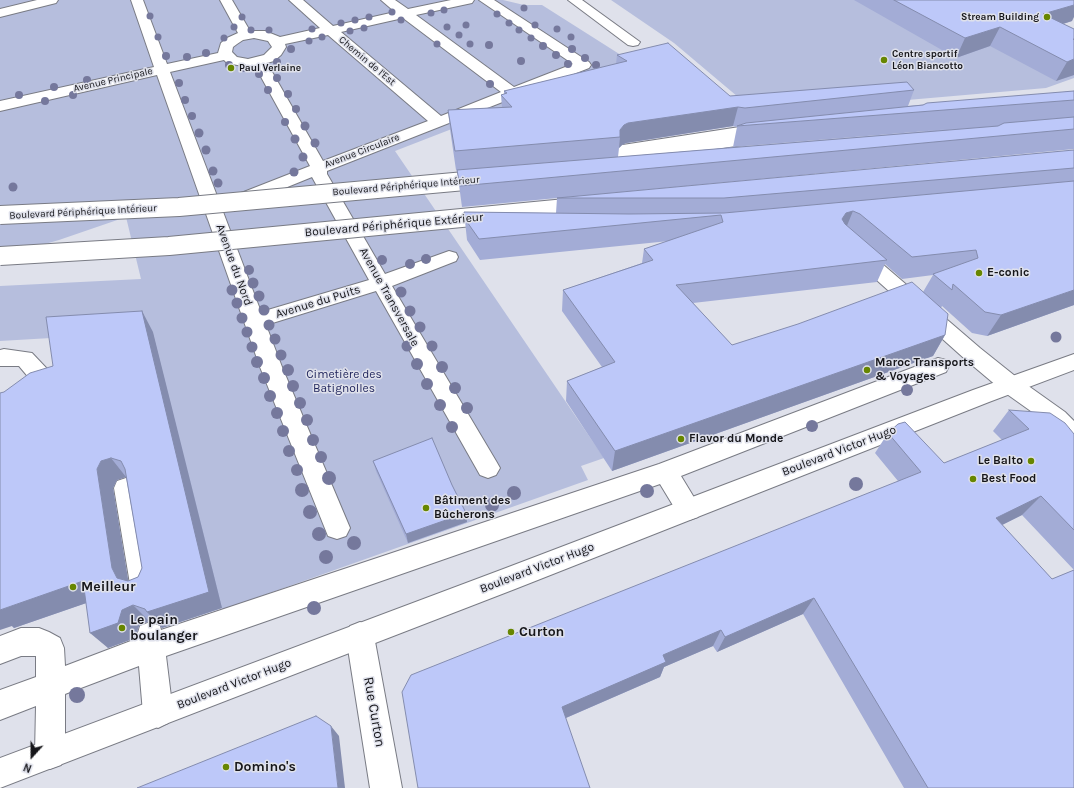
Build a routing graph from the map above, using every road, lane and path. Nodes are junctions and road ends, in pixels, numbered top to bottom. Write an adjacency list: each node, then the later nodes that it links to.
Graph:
1 (52, 0): 9 (main road)
2 (137, 0): 17 (main road, Avenue du Nord)
3 (226, 0): 12 (main road)
4 (295, 0): 11 (main road, Chemin de l'Est)
5 (387, 0): 10 (main road)
6 (468, 0): 10 (main road)
7 (485, 0): 18 (main road, Avenue Circulaire)
8 (574, 0): 14 (main road)
9 (0, 13)
10 (405, 14): 11 (main road); 18 (main road)
11 (330, 31): 13 (main road); 20 (main road, Chemin de l'Est)
12 (246, 35): 13 (main road); 15 (main road)
13 (277, 42): 16 (main road)
14 (633, 42)
15 (227, 55): 16 (main road); 17 (main road, Avenue Principale)
16 (259, 61): 23 (main road, Avenue Transversale)
17 (162, 69): 19 (main road, Avenue Principale); 27 (main road, Avenue du Nord)
18 (512, 93): 20 (main road, Avenue Circulaire)
19 (0, 106)
20 (439, 122): 23 (main road, Avenue Circulaire)
21 (775, 131): 22 (main road, bridge)
22 (660, 164)
23 (319, 168): 27 (main road, Avenue Circulaire); 31 (main road, Avenue Transversale)
24 (501, 175): 26 (main road, Boulevard Périphérique Intérieur, bridge)
25 (601, 205): 29 (main road, Boulevard Périphérique Extérieur, bridge)
26 (0, 215)
27 (216, 216): 32 (main road, Avenue du Nord)
28 (844, 240): 37 (main road)
29 (0, 256)
30 (449, 256): 31 (main road, Avenue du Puits)
31 (381, 283): 32 (main road, Avenue du Puits); 39 (main road, Avenue Transversale)
32 (255, 321): 43 (main road, Avenue du Nord)
33 (0, 358): 36 (main road)
34 (1074, 362): 37 (main road, Boulevard Victor Hugo)
35 (938, 366): 40 (main road)
36 (43, 379)
37 (1012, 386): 38 (main road); 42 (main road, Boulevard Victor Hugo)
38 (1074, 436)
39 (488, 468)
40 (665, 472): 42 (main road); 46 (main road)
41 (126, 488): 44 (main road)
42 (689, 509): 45 (main road, Boulevard Victor Hugo)
43 (337, 528)
44 (143, 584)
45 (360, 636): 50 (main road, Boulevard Victor Hugo); 53 (main road, Rue Curton)
46 (151, 641): 48 (main road); 50 (main road)
47 (0, 650): 48 (main road)
48 (51, 686): 49 (main road); 51 (main road)
49 (0, 705)
50 (158, 713): 51 (main road, Boulevard Victor Hugo)
51 (50, 754): 52 (main road, Boulevard Victor Hugo)
52 (0, 773)
53 (386, 788)

